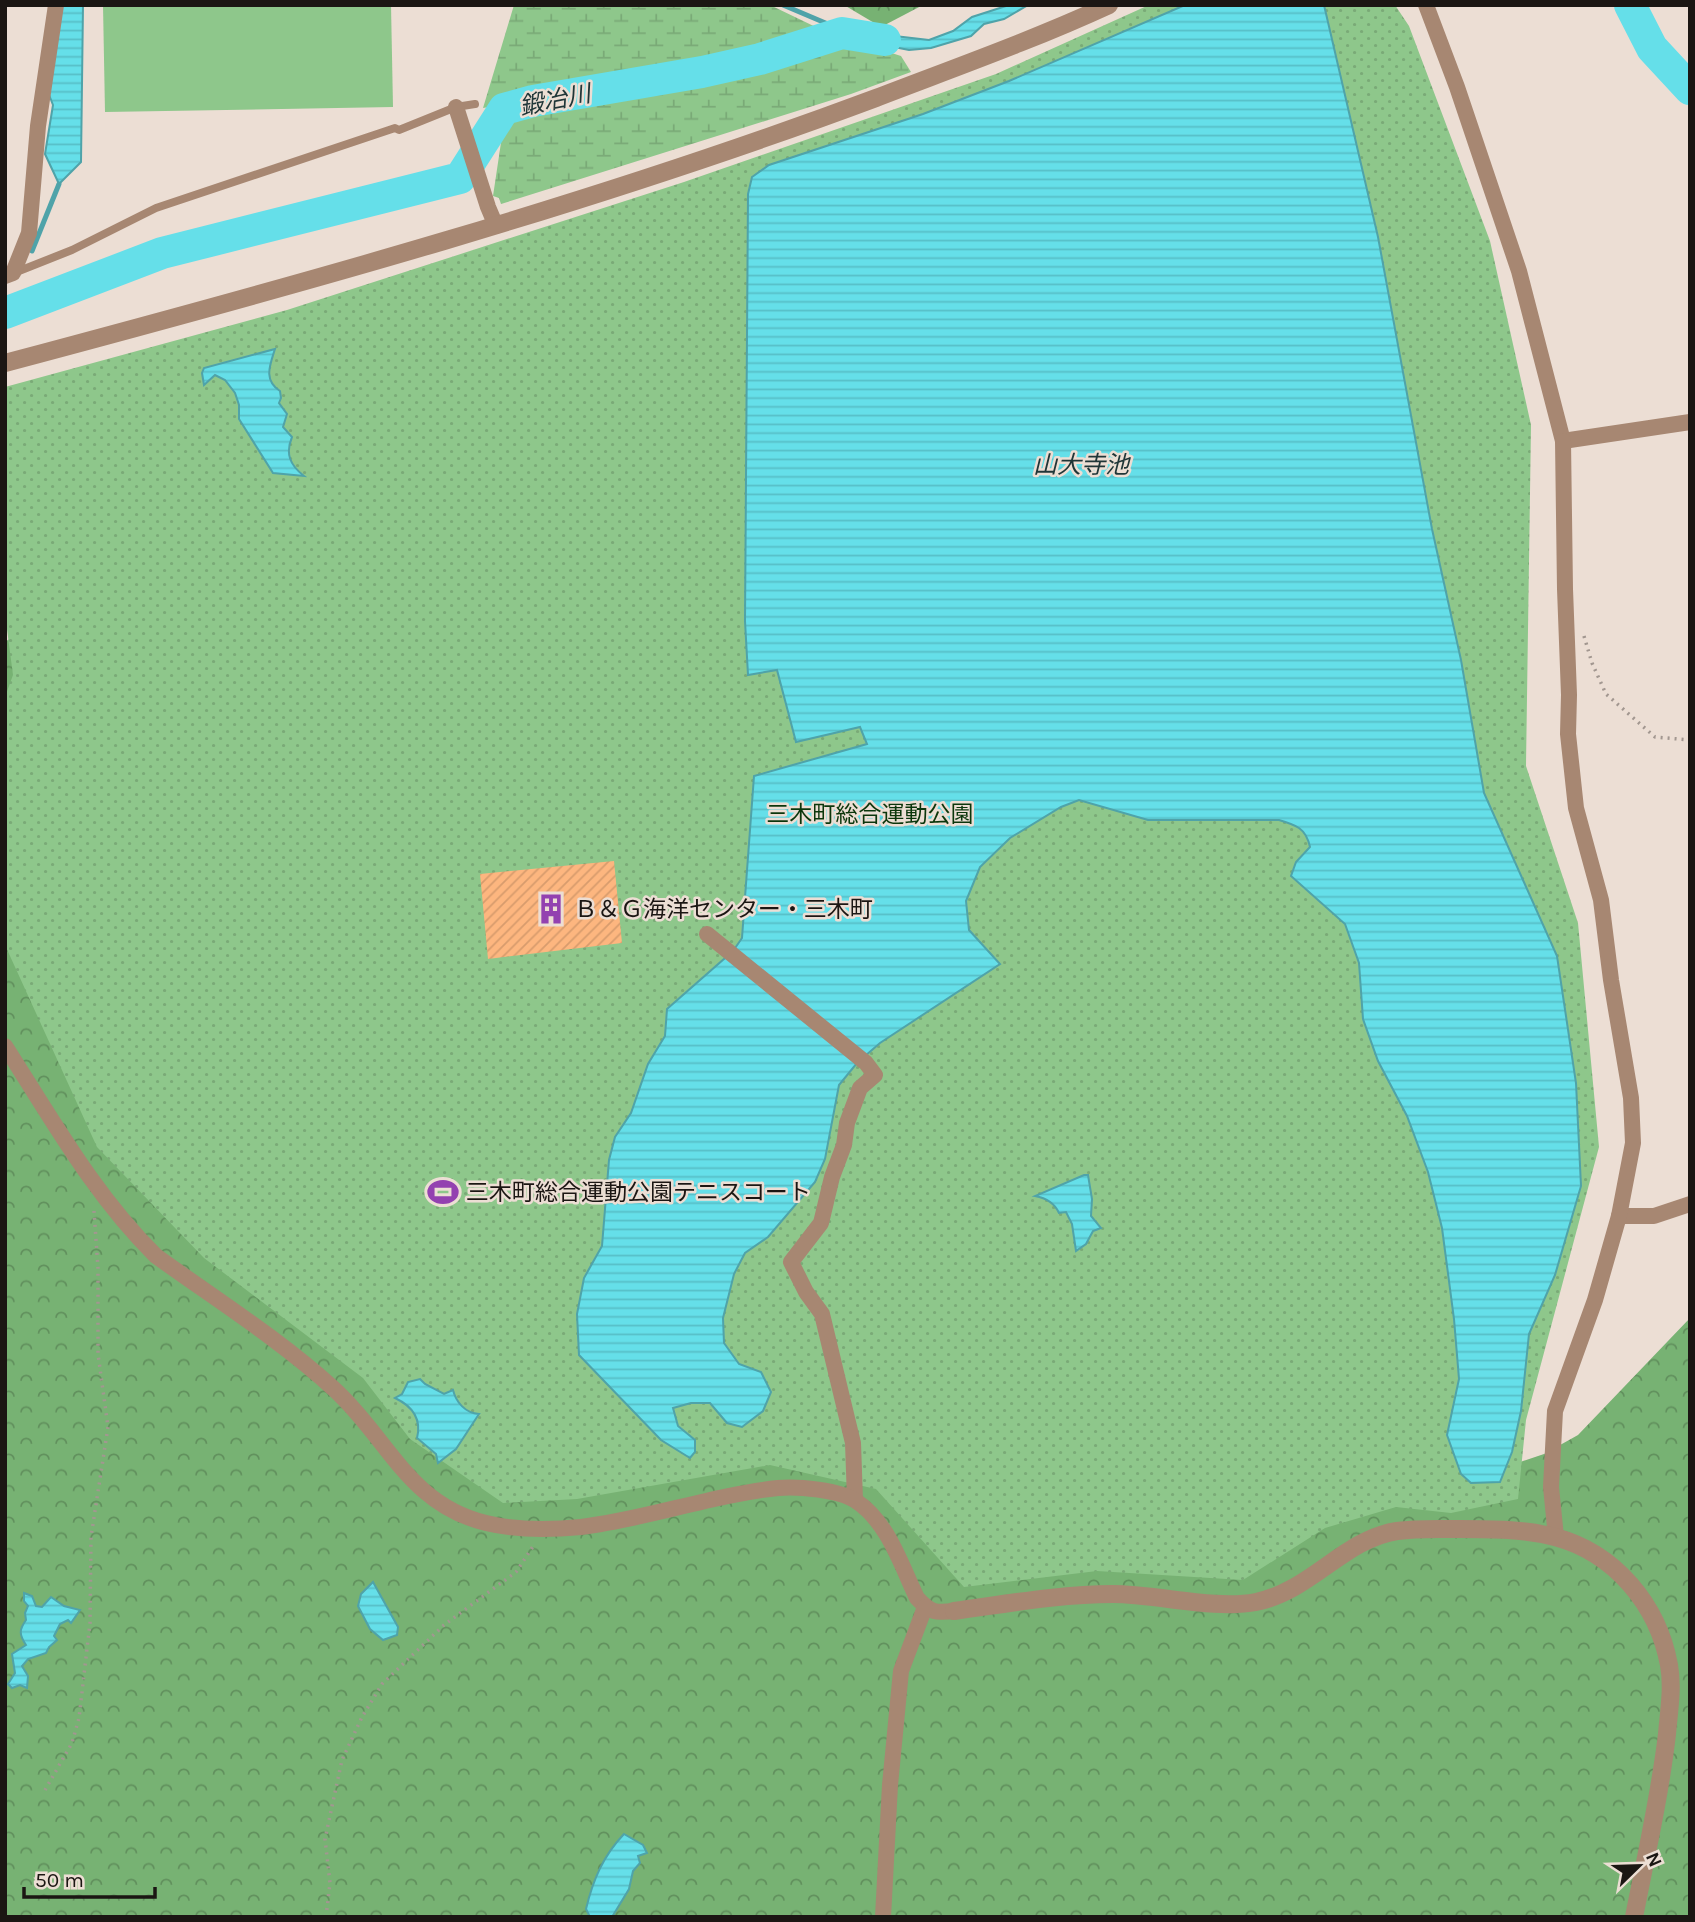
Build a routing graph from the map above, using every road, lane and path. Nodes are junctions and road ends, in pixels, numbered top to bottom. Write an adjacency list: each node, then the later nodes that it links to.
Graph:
1 (56, 5): 7 (street)
2 (1109, 5): 6 (street)
3 (1426, 5): 10 (street)
4 (475, 104): 5 (lane)
5 (456, 107): 6 (street); 7 (lane)
6 (496, 226): 8 (street)
7 (9, 275)
8 (5, 363)
9 (1690, 422): 10 (street)
10 (1563, 441): 17 (street)
11 (1583, 632): 12 (path)
12 (1690, 740)
13 (706, 934): 18 (street)
14 (5, 1046): 15 (street)
15 (92, 1183): 19 (street); 23 (path)
16 (1690, 1203): 17 (street)
17 (1619, 1216): 20 (street)
18 (855, 1500): 19 (street); 21 (street)
19 (546, 1528): 24 (path)
20 (1556, 1537): 22 (street); 26 (street)
21 (925, 1607): 22 (street); 25 (street)
22 (954, 1611)
23 (45, 1790)
24 (326, 1917)
25 (883, 1917)
26 (1634, 1917)

